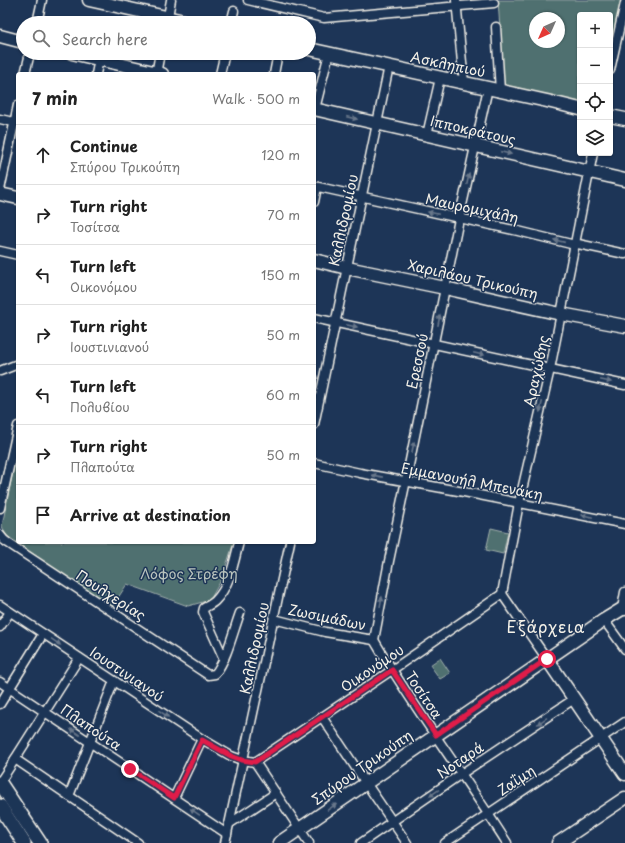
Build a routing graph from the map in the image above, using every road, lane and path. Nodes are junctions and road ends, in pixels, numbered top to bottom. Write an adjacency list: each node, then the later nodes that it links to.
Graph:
1 (42, 0): 9 (street)
2 (89, 0): 10 (street)
3 (171, 0): 11 (street)
4 (248, 0): 13 (street)
5 (494, 3): 6 (street)
6 (457, 4): 14 (street); 35 (street)
7 (625, 4): 20 (street)
8 (234, 11): 12 (street)
9 (39, 16)
10 (151, 16)
11 (168, 16)
12 (233, 16)
13 (316, 16)
14 (316, 16)
15 (496, 27): 36 (street, Ερεσσού)
16 (0, 36): 17 (street)
17 (16, 40)
18 (316, 50): 19 (street, Ασκληπιού)
19 (329, 53): 27 (street, Ασκληπιού); 37 (street)
20 (613, 57)
21 (28, 60): 28 (street)
22 (99, 60): 29 (street)
23 (103, 60): 30 (street)
24 (159, 60): 31 (street)
25 (223, 60): 32 (street)
26 (277, 60): 33 (street)
27 (389, 66): 34 (street, Ασκληπιού); 44 (street, Καλλιδρομίου)
28 (25, 72)
29 (96, 72)
30 (150, 72)
31 (158, 72)
32 (220, 72)
33 (274, 72)
34 (440, 78): 35 (street, Ασκληπιού); 45 (street)
35 (464, 83): 36 (street, Ασκληπιού)
36 (494, 89): 38 (street, Ασκληπιού); 46 (street, Ερεσσού)
37 (316, 105)
38 (577, 108)
39 (316, 109): 44 (street, Ιπποκράτους, one-way to 44)
40 (613, 117): 42 (street)
41 (0, 119): 43 (street)
42 (625, 119)
43 (16, 122): 51 (street)
44 (377, 123): 45 (street, Ιπποκράτους); 53 (street, Καλλιδρομίου)
45 (427, 135): 46 (street, Ιπποκράτους)
46 (475, 146): 48 (street, Ιπποκράτους, one-way to 48); 55 (street, Ερεσσού, one-way to 46)
47 (593, 156): 48 (street, Αραχώβης)
48 (590, 172): 49 (street, Ιπποκράτους); 56 (street, Αραχώβης)
49 (625, 180)
50 (316, 187): 53 (street, Μαυρομιχάλη)
51 (0, 190)
52 (0, 194): 54 (street)
53 (361, 197): 55 (street, Μαυρομιχάλη, one-way to 53); 61 (street, Καλλιδρομίου)
54 (16, 198)
55 (459, 219): 56 (street, Μαυρομιχάλη, one-way to 55); 62 (street, Ερεσσού)
56 (575, 245): 58 (street, Μαυρομιχάλη); 63 (street, Αραχώβης)
57 (0, 251): 59 (street)
58 (625, 254)
59 (16, 255)
60 (316, 260): 61 (street, Χαριλάου Τρικούπη)
61 (346, 268): 62 (street, Χαριλάου Τρικούπη); 65 (street, Καλλιδρομίου)
62 (446, 288): 63 (street, Χαριλάου Τρικούπη); 67 (street, Ερεσσού, one-way to 62)
63 (561, 314): 66 (street, Χαριλάου Τρικούπη); 69 (street, Αραχώβης)
64 (316, 318): 65 (street)
65 (335, 323): 67 (street, one-way to 67); 72 (street, Καλλιδρομίου)
66 (625, 326)
67 (434, 344): 69 (street, one-way to 69); 75 (street, Ερεσσού, one-way to 67)
68 (16, 365): 70 (street)
69 (550, 369): 71 (street, one-way to 71); 77 (street, Αραχώβης, one-way to 77)
70 (0, 371)
71 (625, 385)
72 (316, 415)
73 (16, 434): 76 (street)
74 (316, 463): 75 (street, Εμμανουήλ Μπενάκη, one-way to 74)
75 (406, 482): 77 (street, Εμμανουήλ Μπενάκη); 93 (street, Ερεσσού, one-way to 75)
76 (3, 484): 78 (street)
77 (520, 503): 79 (street, Εμμανουήλ Μπενάκη, one-way to 77); 84 (street, Αραχώβης)
78 (0, 508)
79 (625, 524)
80 (0, 536): 96 (street, Πουλχερίας)
81 (239, 544): 96 (street)
82 (290, 544): 89 (street, Καλλιδρομίου)
83 (625, 592): 86 (street)
84 (502, 594): 97 (street); 98 (street, Οικονόμου)
85 (0, 605): 87 (street, Ιουστινιανού)
86 (623, 609): 90 (street, Σπύρου Τρικούπη)
87 (10, 612): 91 (street); 92 (street, Ιουστινιανού)
88 (240, 613): 96 (street)
89 (274, 619): 93 (street, Ζωσιμάδων); 112 (street, Καλλιδρομίου)
90 (604, 620): 94 (street); 97 (street, Σπύρου Τρικούπη)
91 (0, 627)
92 (43, 634): 95 (street, Ιουστινιανού, one-way to 95); 101 (street)
93 (374, 640): 98 (street, Τοσίτσα)
94 (625, 649)
95 (79, 658): 99 (street, Ιουστινιανού); 104 (street)
96 (224, 659)
97 (547, 659): 102 (street); 107 (street, Σπύρου Τρικούπη)
98 (392, 670): 105 (street, Οικονόμου); 107 (street, Τοσίτσα)
99 (114, 681): 109 (street, Ιουστινιανού, one-way to 109); 110 (street)
100 (0, 682): 101 (street, Πλαπούτα)
101 (10, 688): 103 (street); 104 (street, Πλαπούτα)
102 (574, 699): 108 (street); 114 (street, Νοταρά, one-way to 114)
103 (0, 704)
104 (45, 712): 110 (street, Πλαπούτα, one-way to 104); 111 (street)
105 (322, 717): 113 (street, Οικονόμου); 117 (street)
106 (625, 722): 108 (street, Ζαΐμη)
107 (436, 735): 114 (street, Τοσίτσα); 117 (street, Σπύρου Τρικούπη)
108 (601, 738): 115 (street); 123 (street, Ζαΐμη)
109 (202, 740): 112 (street, Ιουστινιανού); 120 (street)
110 (90, 742): 119 (street); 120 (street, Πλαπούτα)
111 (15, 760): 116 (street); 119 (street)
112 (242, 760): 113 (street); 125 (street, Καλλιδρομίου)
113 (255, 762): 118 (street)
114 (461, 774): 123 (street, Τοσίτσα); 124 (street, Νοταρά, one-way to 124)
115 (625, 774)
116 (0, 783): 129 (main road)
117 (366, 783): 124 (street); 126 (street, Σπύρου Τρικούπη, one-way to 117)
118 (276, 793): 125 (street); 126 (street)
119 (69, 796): 130 (street)
120 (174, 798): 127 (street, Πλαπούτα, one-way to 120)
121 (625, 798): 138 (street)
122 (0, 806): 128 (main road)
123 (488, 814): 136 (street, Ζαΐμη); 137 (street, Τοσίτσα)
124 (392, 822): 134 (street, Νοταρά); 135 (street)
125 (229, 824): 127 (street, Καλλιδρομίου)
126 (300, 829): 132 (street, Σπύρου Τρικούπη); 133 (street)
127 (227, 834): 131 (street, Καλλιδρομίου)
128 (24, 843)
129 (40, 843)
130 (138, 843)
131 (224, 843)
132 (279, 843)
133 (309, 843)
134 (361, 843)
135 (407, 843)
136 (445, 843)
137 (507, 843)
138 (558, 843)

